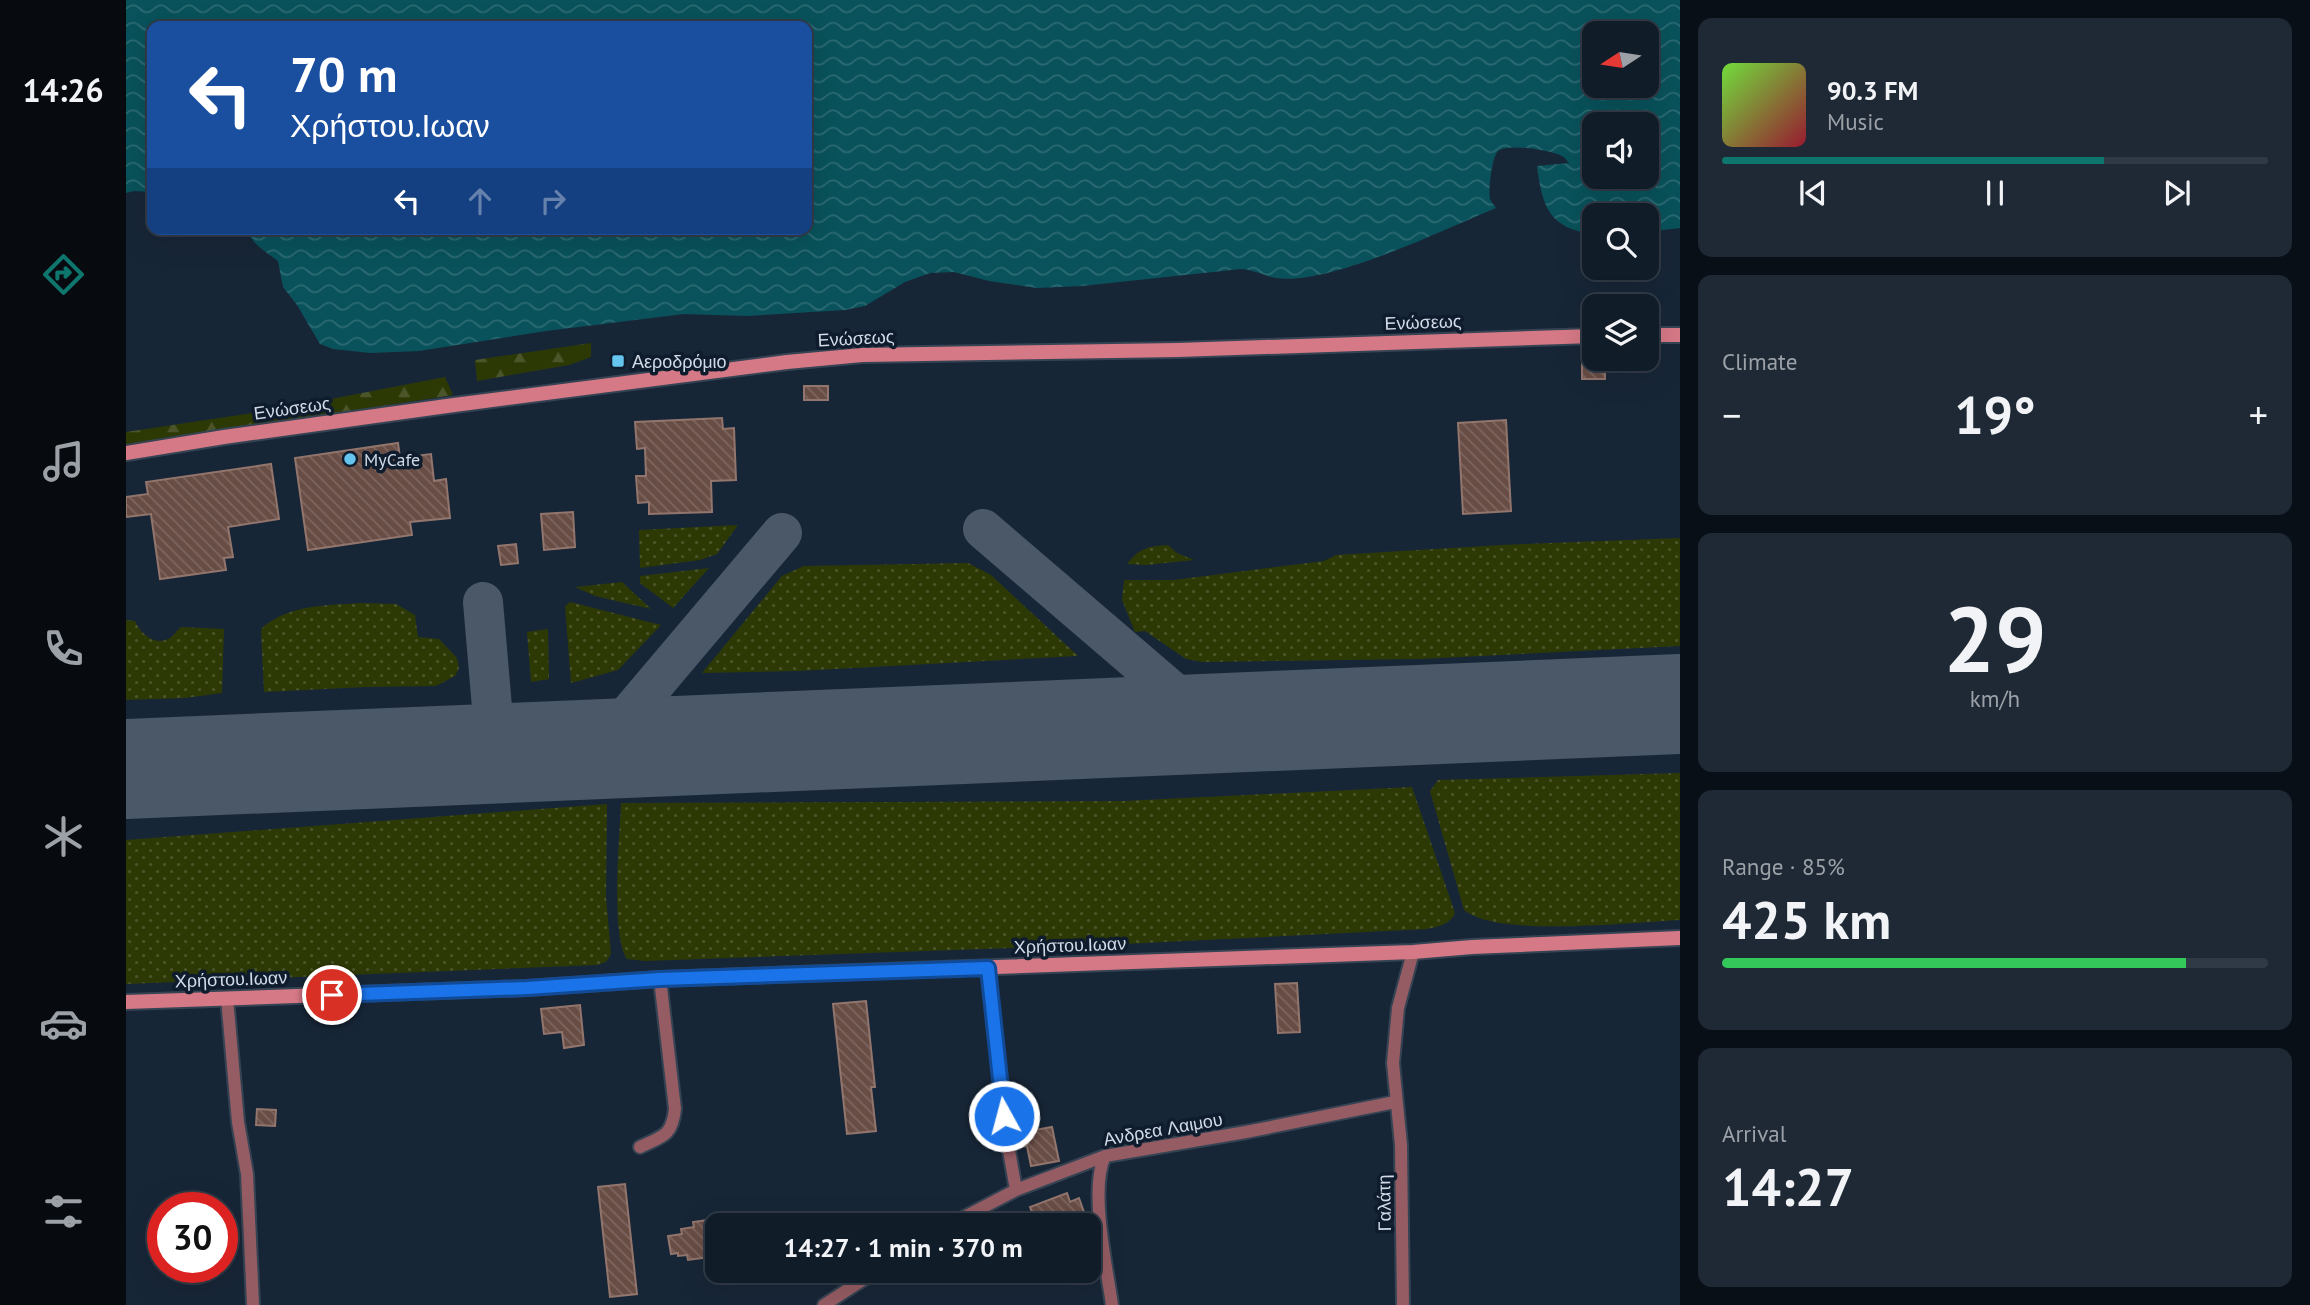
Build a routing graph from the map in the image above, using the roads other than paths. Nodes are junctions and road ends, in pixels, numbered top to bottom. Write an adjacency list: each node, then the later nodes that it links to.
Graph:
1 (1659, 334): 2 (street)
2 (1680, 335)
3 (1582, 336): 4 (street, Ενώσεως)
4 (126, 453)
5 (1680, 938): 6 (street, Χρήστου.Ιωαν)
6 (1413, 952): 7 (street, Χρήστου.Ιωαν); 11 (street, Γαλάτη)
7 (988, 968): 8 (street, Χρήστου.Ιωαν); 14 (street)
8 (660, 979): 9 (street, Χρήστου.Ιωαν); 12 (street)
9 (227, 998): 10 (street, Χρήστου.Ιωαν); 17 (street)
10 (126, 1002)
11 (1395, 1102): 13 (street, Ανδρεα Λαιμου); 20 (street, Γαλάτη)
12 (640, 1147)
13 (1105, 1156): 14 (street, Ανδρεα Λαιμου); 19 (street)
14 (1016, 1190): 15 (street, Ανδρεα Λαιμου)
15 (972, 1213)
16 (858, 1283): 18 (street)
17 (253, 1305)
18 (824, 1305)
19 (1112, 1305)
20 (1403, 1305)

